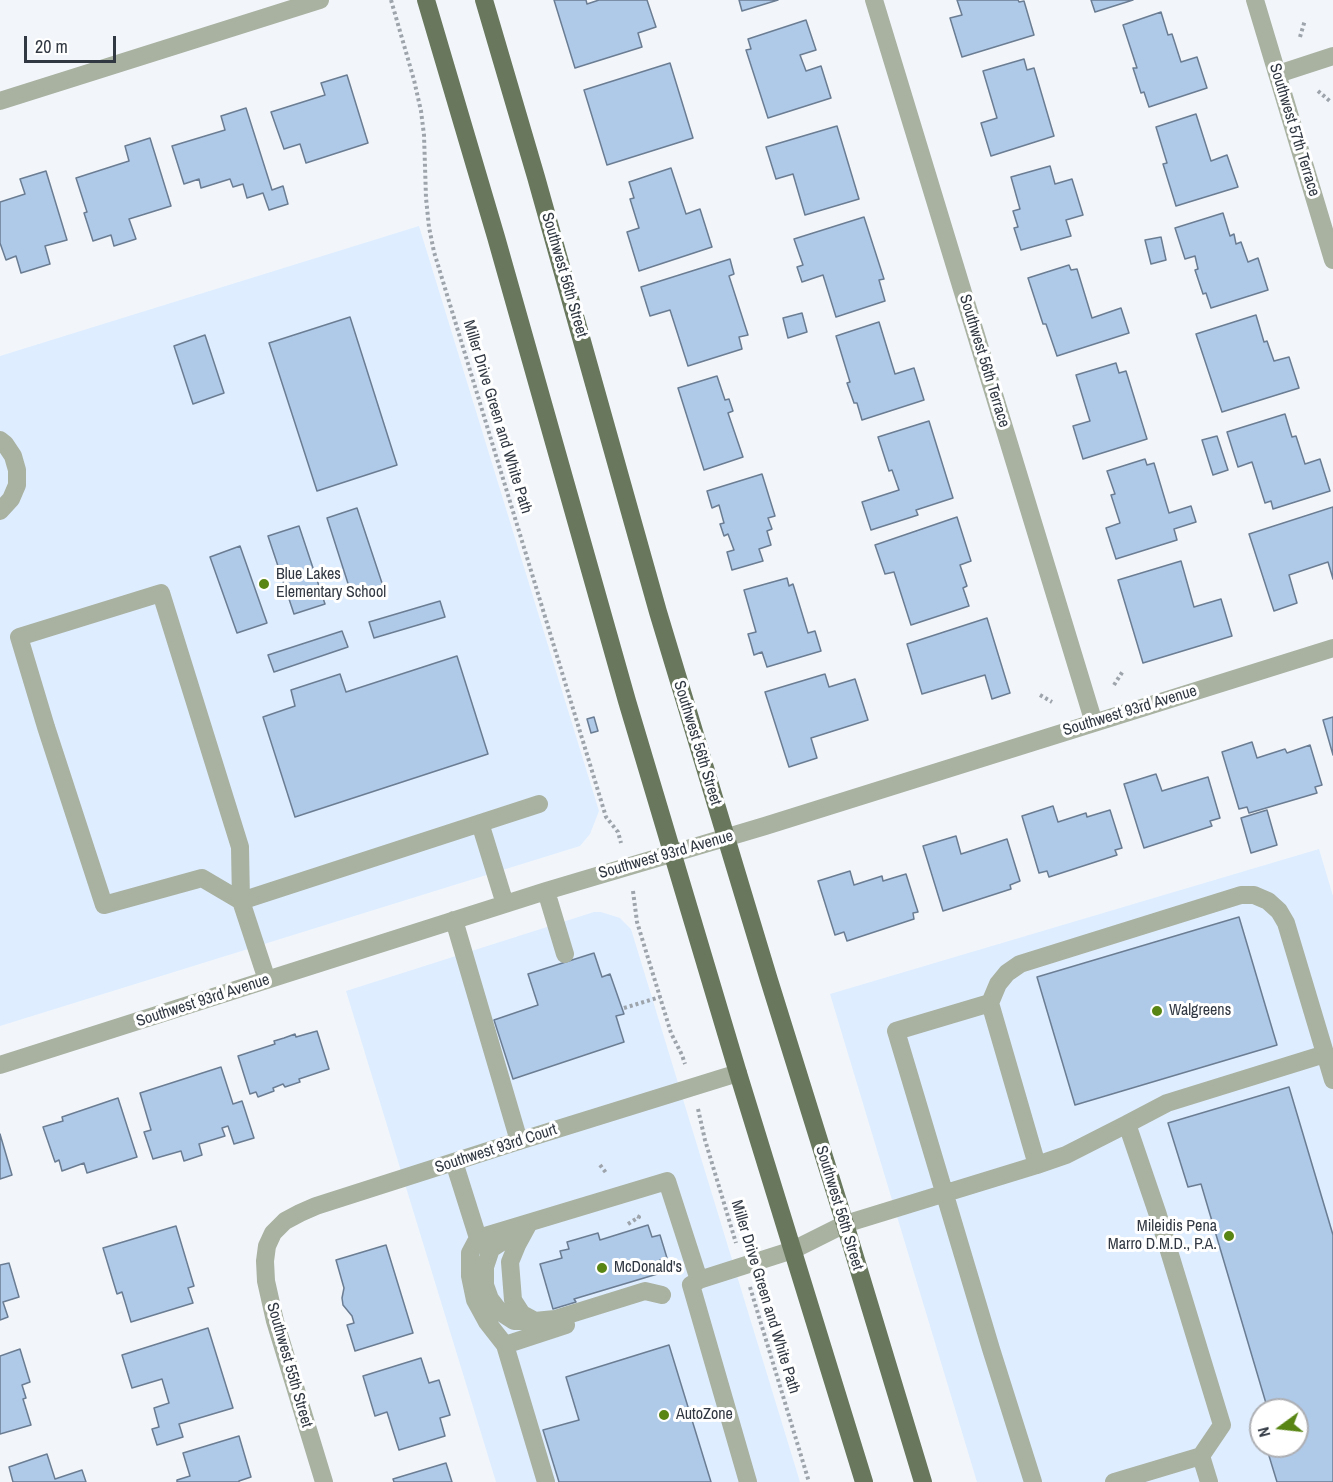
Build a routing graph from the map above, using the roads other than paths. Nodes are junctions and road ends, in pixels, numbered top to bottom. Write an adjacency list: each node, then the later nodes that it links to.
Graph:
1 (320, 0): 8 (street)
2 (426, 0): 17 (main road)
3 (484, 0): 16 (main road, Southwest 56th Street)
4 (874, 0): 13 (street, Southwest 56th Terrace)
5 (1255, 0): 7 (street, Southwest 57th Terrace)
6 (1333, 56): 7 (street)
7 (1278, 74): 9 (street, Southwest 57th Terrace)
8 (0, 101)
9 (1333, 260)
10 (0, 440): 11 (street)
11 (0, 511)
12 (1333, 648): 13 (street, Southwest 93rd Avenue)
13 (1095, 723): 16 (street, Southwest 93rd Avenue)
14 (539, 804): 15 (street)
15 (480, 823): 19 (street); 20 (street)
16 (725, 837): 17 (street, Southwest 93rd Avenue); 35 (main road, Southwest 56th Street)
17 (672, 853): 18 (street, Southwest 93rd Avenue); 27 (main road)
18 (546, 891): 20 (street, Southwest 93rd Avenue); 22 (street)
19 (242, 901): 19 (street); 23 (street)
20 (505, 904): 21 (street, Southwest 93rd Avenue)
21 (454, 920): 23 (street, Southwest 93rd Avenue); 30 (street)
22 (565, 954)
23 (267, 980): 26 (street, Southwest 93rd Avenue)
24 (990, 1003): 25 (street); 32 (street); 33 (street)
25 (1325, 1054): 28 (street); 29 (street)
26 (0, 1065)
27 (738, 1073): 30 (street, Southwest 93rd Court); 38 (main road)
28 (1333, 1080)
29 (1127, 1124): 32 (street); 43 (street)
30 (519, 1141): 31 (street, Southwest 93rd Court)
31 (454, 1162): 36 (street); 37 (street, Southwest 93rd Court)
32 (1037, 1165): 33 (street)
33 (944, 1194): 35 (street); 49 (street)
34 (529, 1223): 36 (street); 39 (street); 41 (street); 41 (street)
35 (845, 1224): 38 (street); 48 (main road, Southwest 56th Street)
36 (478, 1238): 42 (street)
37 (267, 1246): 44 (street, Southwest 55th Street)
38 (793, 1250): 39 (street); 47 (main road)
39 (695, 1283): 40 (street); 46 (street)
40 (662, 1294): 41 (street); 42 (street)
41 (535, 1321)
42 (505, 1345): 45 (street)
43 (1200, 1456): 50 (street); 51 (street)
44 (324, 1482)
45 (546, 1482)
46 (748, 1482)
47 (864, 1482)
48 (923, 1482)
49 (1033, 1482)
50 (1114, 1482)
51 (1209, 1482)

